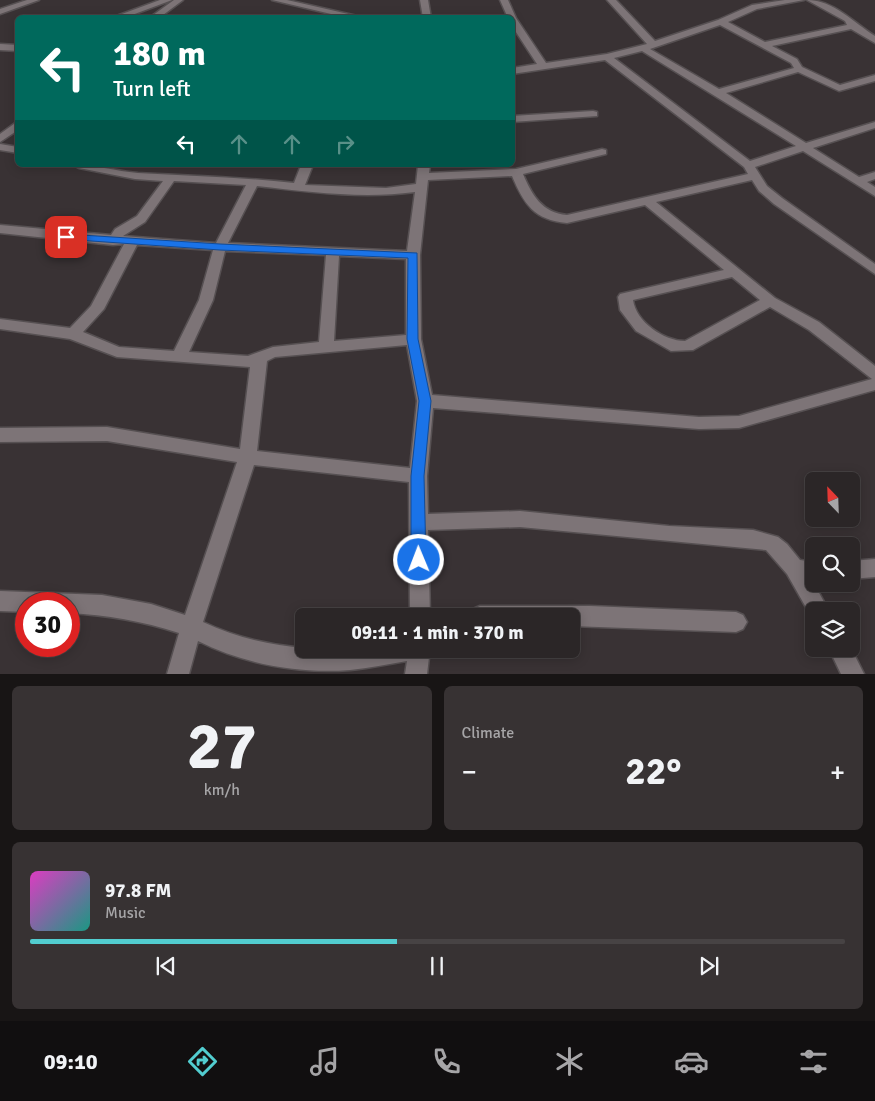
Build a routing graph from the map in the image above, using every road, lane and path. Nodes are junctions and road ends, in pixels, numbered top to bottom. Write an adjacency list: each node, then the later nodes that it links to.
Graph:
1 (35, 0): 10 (street)
2 (168, 0): 11 (street)
3 (180, 0): 12 (street)
4 (276, 0): 13 (street)
5 (504, 0): 15 (street)
6 (611, 0): 20 (street)
7 (800, 0): 16 (street)
8 (811, 0): 18 (street)
9 (422, 1): 14 (street)
10 (0, 12)
11 (124, 15)
12 (158, 15)
13 (348, 15)
14 (426, 15)
15 (511, 15)
16 (721, 22): 20 (street); 21 (street)
17 (515, 23): 26 (street)
18 (852, 26): 19 (street); 21 (street)
19 (875, 40)
20 (653, 44): 24 (street)
21 (765, 45): 27 (street)
22 (0, 47): 23 (street)
23 (15, 48)
24 (643, 48): 25 (street); 30 (street)
25 (607, 57): 26 (street); 40 (street)
26 (543, 66): 28 (street)
27 (799, 69): 29 (street); 30 (street)
28 (515, 71)
29 (875, 78)
30 (718, 92): 36 (street)
31 (593, 114): 32 (street)
32 (515, 118)
33 (875, 125): 36 (street)
34 (15, 126): 35 (street)
35 (0, 139)
36 (802, 146): 40 (street); 48 (street)
37 (0, 147): 38 (street)
38 (15, 150)
39 (602, 152): 43 (street)
40 (748, 165): 46 (street)
41 (89, 167): 47 (street)
42 (306, 167): 50 (street)
43 (516, 172): 45 (street); 52 (street)
44 (875, 175): 48 (street)
45 (423, 176): 50 (street); 58 (street)
46 (755, 176): 52 (street); 59 (street)
47 (170, 179): 49 (street); 54 (street)
48 (857, 181): 51 (street)
49 (253, 182): 50 (street); 56 (street)
50 (299, 186)
51 (875, 192)
52 (646, 200): 60 (street)
53 (0, 229): 54 (street)
54 (113, 240): 55 (street)
55 (132, 242): 56 (street); 63 (street)
56 (220, 247): 57 (street); 66 (street)
57 (333, 252): 58 (street); 65 (street)
58 (413, 255): 64 (street)
59 (875, 270)
60 (734, 272): 61 (street); 61 (street)
61 (770, 301): 68 (street)
62 (0, 324): 63 (street)
63 (72, 334): 66 (street)
64 (413, 339): 65 (street); 70 (street)
65 (326, 347): 67 (street)
66 (179, 358): 67 (street)
67 (259, 359): 72 (street)
68 (875, 374)
69 (875, 384): 70 (street)
70 (425, 401): 73 (street)
71 (0, 435): 72 (street)
72 (248, 457): 73 (street); 83 (street)
73 (418, 476): 74 (street)
74 (418, 522): 77 (street); 80 (street)
75 (875, 568): 76 (street)
76 (860, 569)
77 (804, 570): 79 (street)
78 (0, 601): 83 (street)
79 (816, 602)
80 (420, 608)
81 (580, 616): 82 (street)
82 (736, 622)
83 (191, 627): 85 (street); 87 (street)
84 (844, 657): 89 (street)
85 (356, 658)
86 (418, 658): 88 (street)
87 (178, 674)
88 (416, 674)
89 (854, 674)

